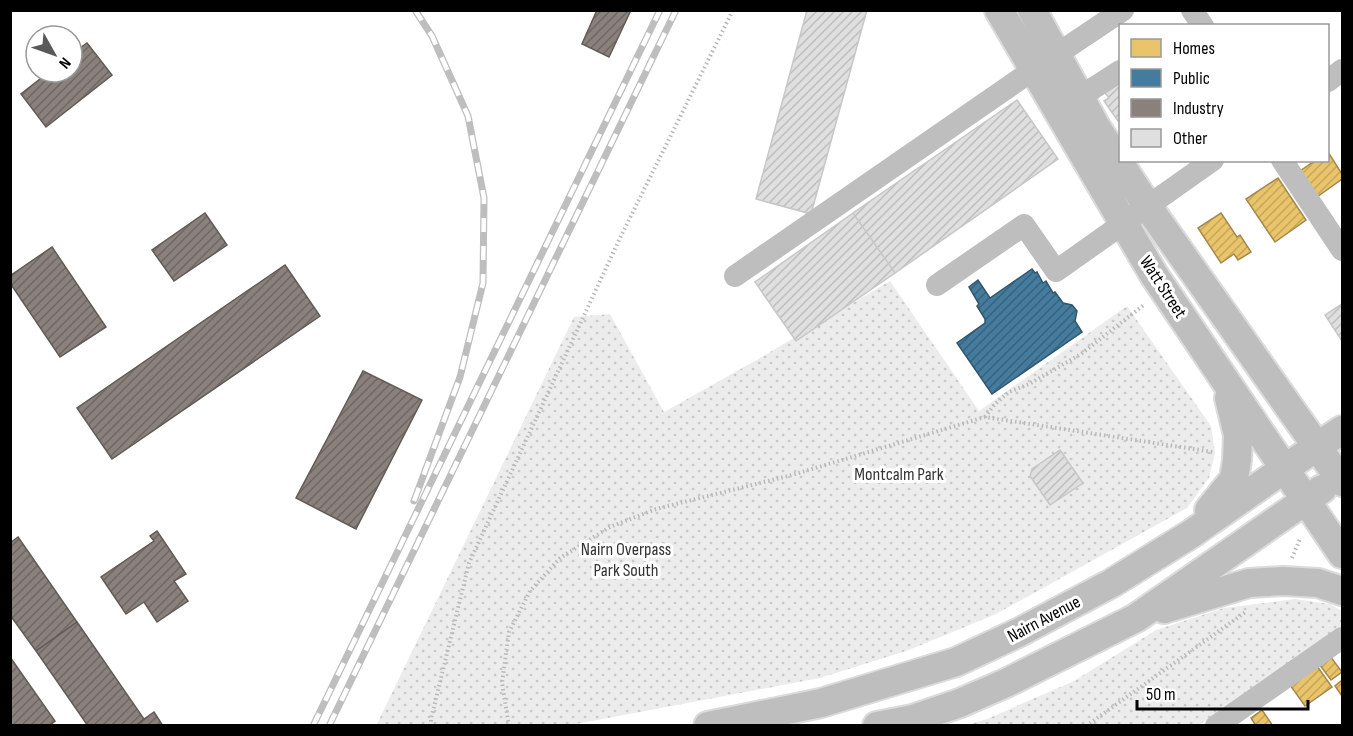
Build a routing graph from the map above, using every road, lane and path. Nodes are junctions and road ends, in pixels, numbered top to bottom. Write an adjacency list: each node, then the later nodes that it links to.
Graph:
1 (732, 10): 32 (path)
2 (999, 10): 5 (main road, Watt Street)
3 (1032, 10): 5 (main road, Watt Street)
4 (1122, 11): 5 (street)
5 (1044, 63): 9 (main road, Watt Street); 15 (street)
6 (1342, 70): 8 (street)
7 (1119, 72): 9 (street)
8 (1329, 80)
9 (1069, 105): 12 (main road, Watt Street); 13 (main road, Watt Street)
10 (1210, 162): 12 (street)
11 (1283, 162): 14 (street)
12 (1148, 207): 13 (street); 21 (main road, Watt Street)
13 (1123, 225): 16 (street); 17 (main road, Watt Street)
14 (1342, 250)
15 (735, 276)
16 (937, 285)
17 (1163, 290): 18 (main road, Watt Street); 19 (path)
18 (1224, 379): 23 (main road, Watt Street); 26 (main road)
19 (985, 417): 22 (path); 33 (path)
20 (1342, 430): 21 (main road, Nairn Avenue)
21 (1317, 447): 23 (main road, Nairn Avenue); 24 (main road, Watt Street)
22 (1215, 452)
23 (1284, 469): 25 (main road, Watt Street); 26 (main road, Nairn Avenue)
24 (1341, 478): 25 (main road)
25 (1306, 501): 27 (main road, Watt Street); 30 (main road)
26 (1191, 534): 34 (main road, Nairn Avenue)
27 (1342, 554)
28 (1342, 591): 30 (main road)
29 (1254, 606): 36 (path)
30 (1136, 618): 35 (main road)
31 (1342, 638): 37 (street)
32 (431, 726)
33 (509, 726)
34 (708, 726)
35 (877, 726)
36 (1086, 726)
37 (1216, 726)

